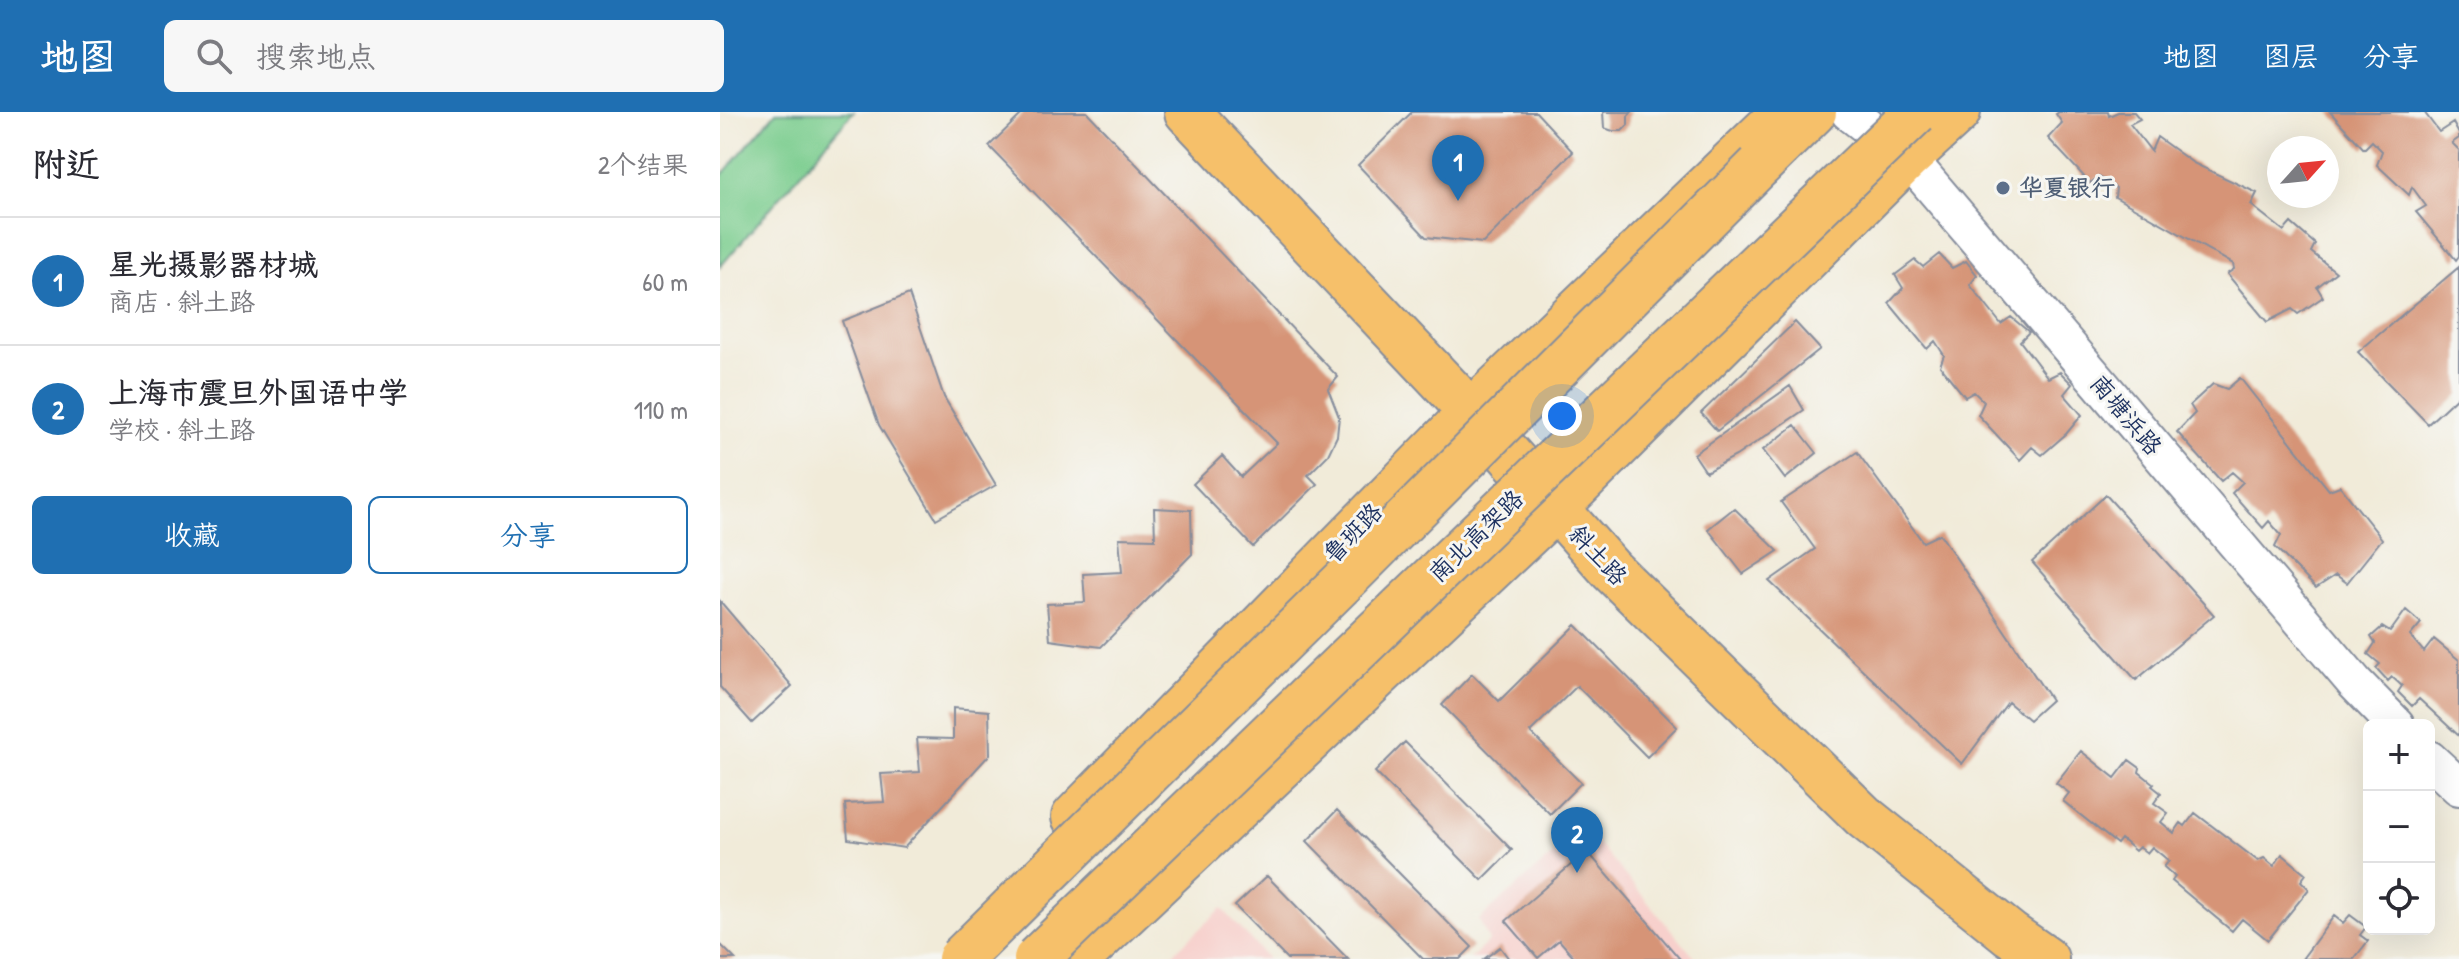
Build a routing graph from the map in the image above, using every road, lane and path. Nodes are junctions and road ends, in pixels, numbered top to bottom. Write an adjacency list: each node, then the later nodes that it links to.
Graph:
1 (1187, 112): 10 (main road, 斜土路)
2 (1849, 112): 9 (street, 南塘浜路)
3 (1880, 112): 4 (main road)
4 (1909, 112)
5 (1916, 112): 17 (main road, 南北高架路, bridge)
6 (1926, 112): 9 (main road)
7 (1958, 112): 9 (main road)
8 (1792, 113): 10 (main road, 鲁班路); 16 (main road, bridge)
9 (1908, 158): 11 (main road); 12 (street, 南塘浜路)
10 (1471, 412): 11 (main road, 斜土路); 15 (main road, 鲁班路)
11 (1555, 509): 18 (main road); 19 (main road, 斜土路)
12 (2390, 719)
13 (2435, 765): 14 (street)
14 (2459, 787)
15 (935, 959)
16 (960, 959)
17 (1036, 959)
18 (1078, 959)
19 (2046, 959)

